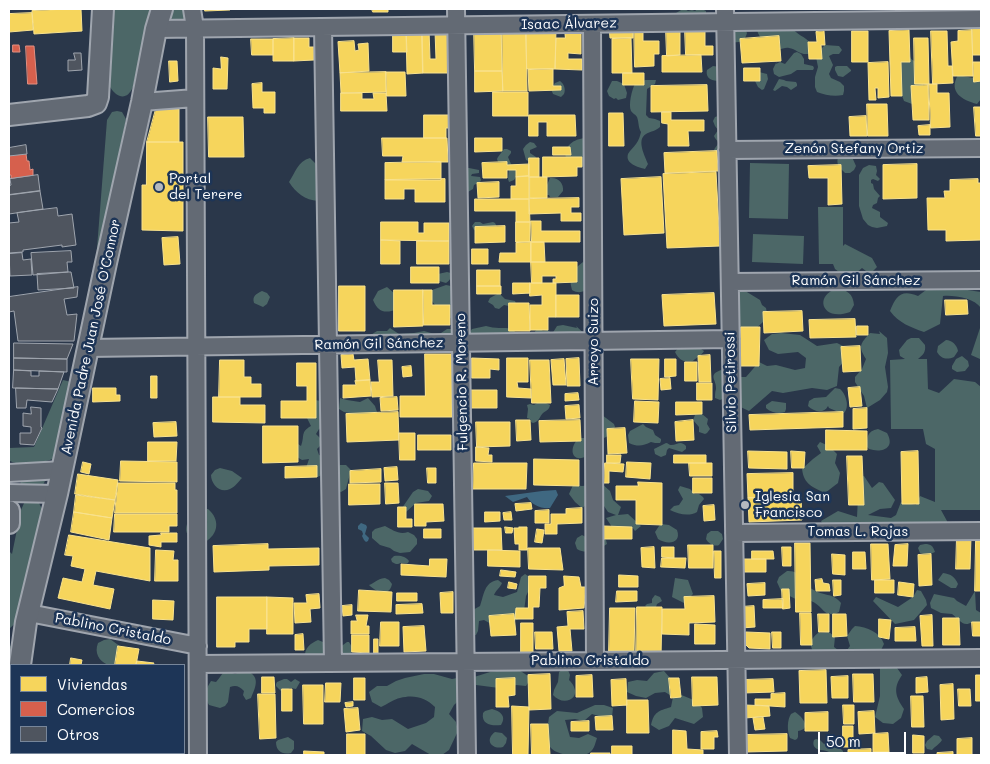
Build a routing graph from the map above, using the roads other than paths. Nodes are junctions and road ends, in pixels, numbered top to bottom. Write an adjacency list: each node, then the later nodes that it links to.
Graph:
1 (103, 9): 13 (main road)
2 (162, 9): 10 (main road, Avenida Padre Juan José O'Connor)
3 (192, 9): 9 (street)
4 (725, 15): 6 (street, Isaac Álvarez); 7 (street, Isaac Álvarez); 15 (street, Silvio Petirossi)
5 (457, 17): 7 (street, Isaac Álvarez); 8 (street, Isaac Álvarez); 20 (street, Fulgencio R. Moreno)
6 (981, 19)
7 (592, 24): 19 (street, Arroyo Suizo)
8 (323, 27): 9 (street, Isaac Álvarez); 21 (street)
9 (194, 28): 10 (street, Isaac Álvarez); 11 (street)
10 (156, 29): 12 (main road, Avenida Padre Juan José O'Connor)
11 (195, 98): 12 (street); 22 (street)
12 (142, 102): 23 (main road, Avenida Padre Juan José O'Connor)
13 (9, 115)
14 (981, 148): 15 (street, Zenón Stefany Ortiz)
15 (727, 150): 17 (street, Silvio Petirossi)
16 (981, 280): 17 (street, Ramón Gil Sánchez)
17 (730, 282): 18 (street, Silvio Petirossi)
18 (731, 339): 19 (street, Ramón Gil Sánchez); 31 (street, Silvio Petirossi)
19 (594, 341): 20 (street, Ramón Gil Sánchez); 37 (street, Arroyo Suizo)
20 (461, 343): 21 (street, Ramón Gil Sánchez); 38 (street, Fulgencio R. Moreno)
21 (328, 345): 22 (street, Ramón Gil Sánchez); 39 (street)
22 (196, 347): 23 (street, Ramón Gil Sánchez); 34 (street)
23 (88, 348): 24 (main road, Avenida Padre Juan José O'Connor)
24 (62, 470): 25 (street); 27 (main road, Avenida Padre Juan José O'Connor)
25 (9, 473)
26 (9, 493): 27 (street)
27 (57, 494): 32 (main road, Avenida Padre Juan José O'Connor)
28 (9, 511): 29 (main road)
29 (9, 523)
30 (981, 531): 31 (street, Tomas L. Rojas)
31 (734, 533): 36 (street, Silvio Petirossi)
32 (28, 617): 33 (main road); 34 (street, Pablino Cristaldo); 40 (main road, Avenida Padre Juan José O'Connor)
33 (9, 639)
34 (198, 646): 41 (street)
35 (981, 658): 36 (street, Pablino Cristaldo)
36 (736, 660): 37 (street, Pablino Cristaldo); 44 (street, Silvio Petirossi)
37 (595, 661): 38 (street, Pablino Cristaldo)
38 (466, 662): 39 (street, Pablino Cristaldo); 43 (street, Fulgencio R. Moreno)
39 (333, 663): 41 (street, Pablino Cristaldo)
40 (20, 664)
41 (198, 664): 42 (street)
42 (198, 755)
43 (467, 755)
44 (738, 755)

